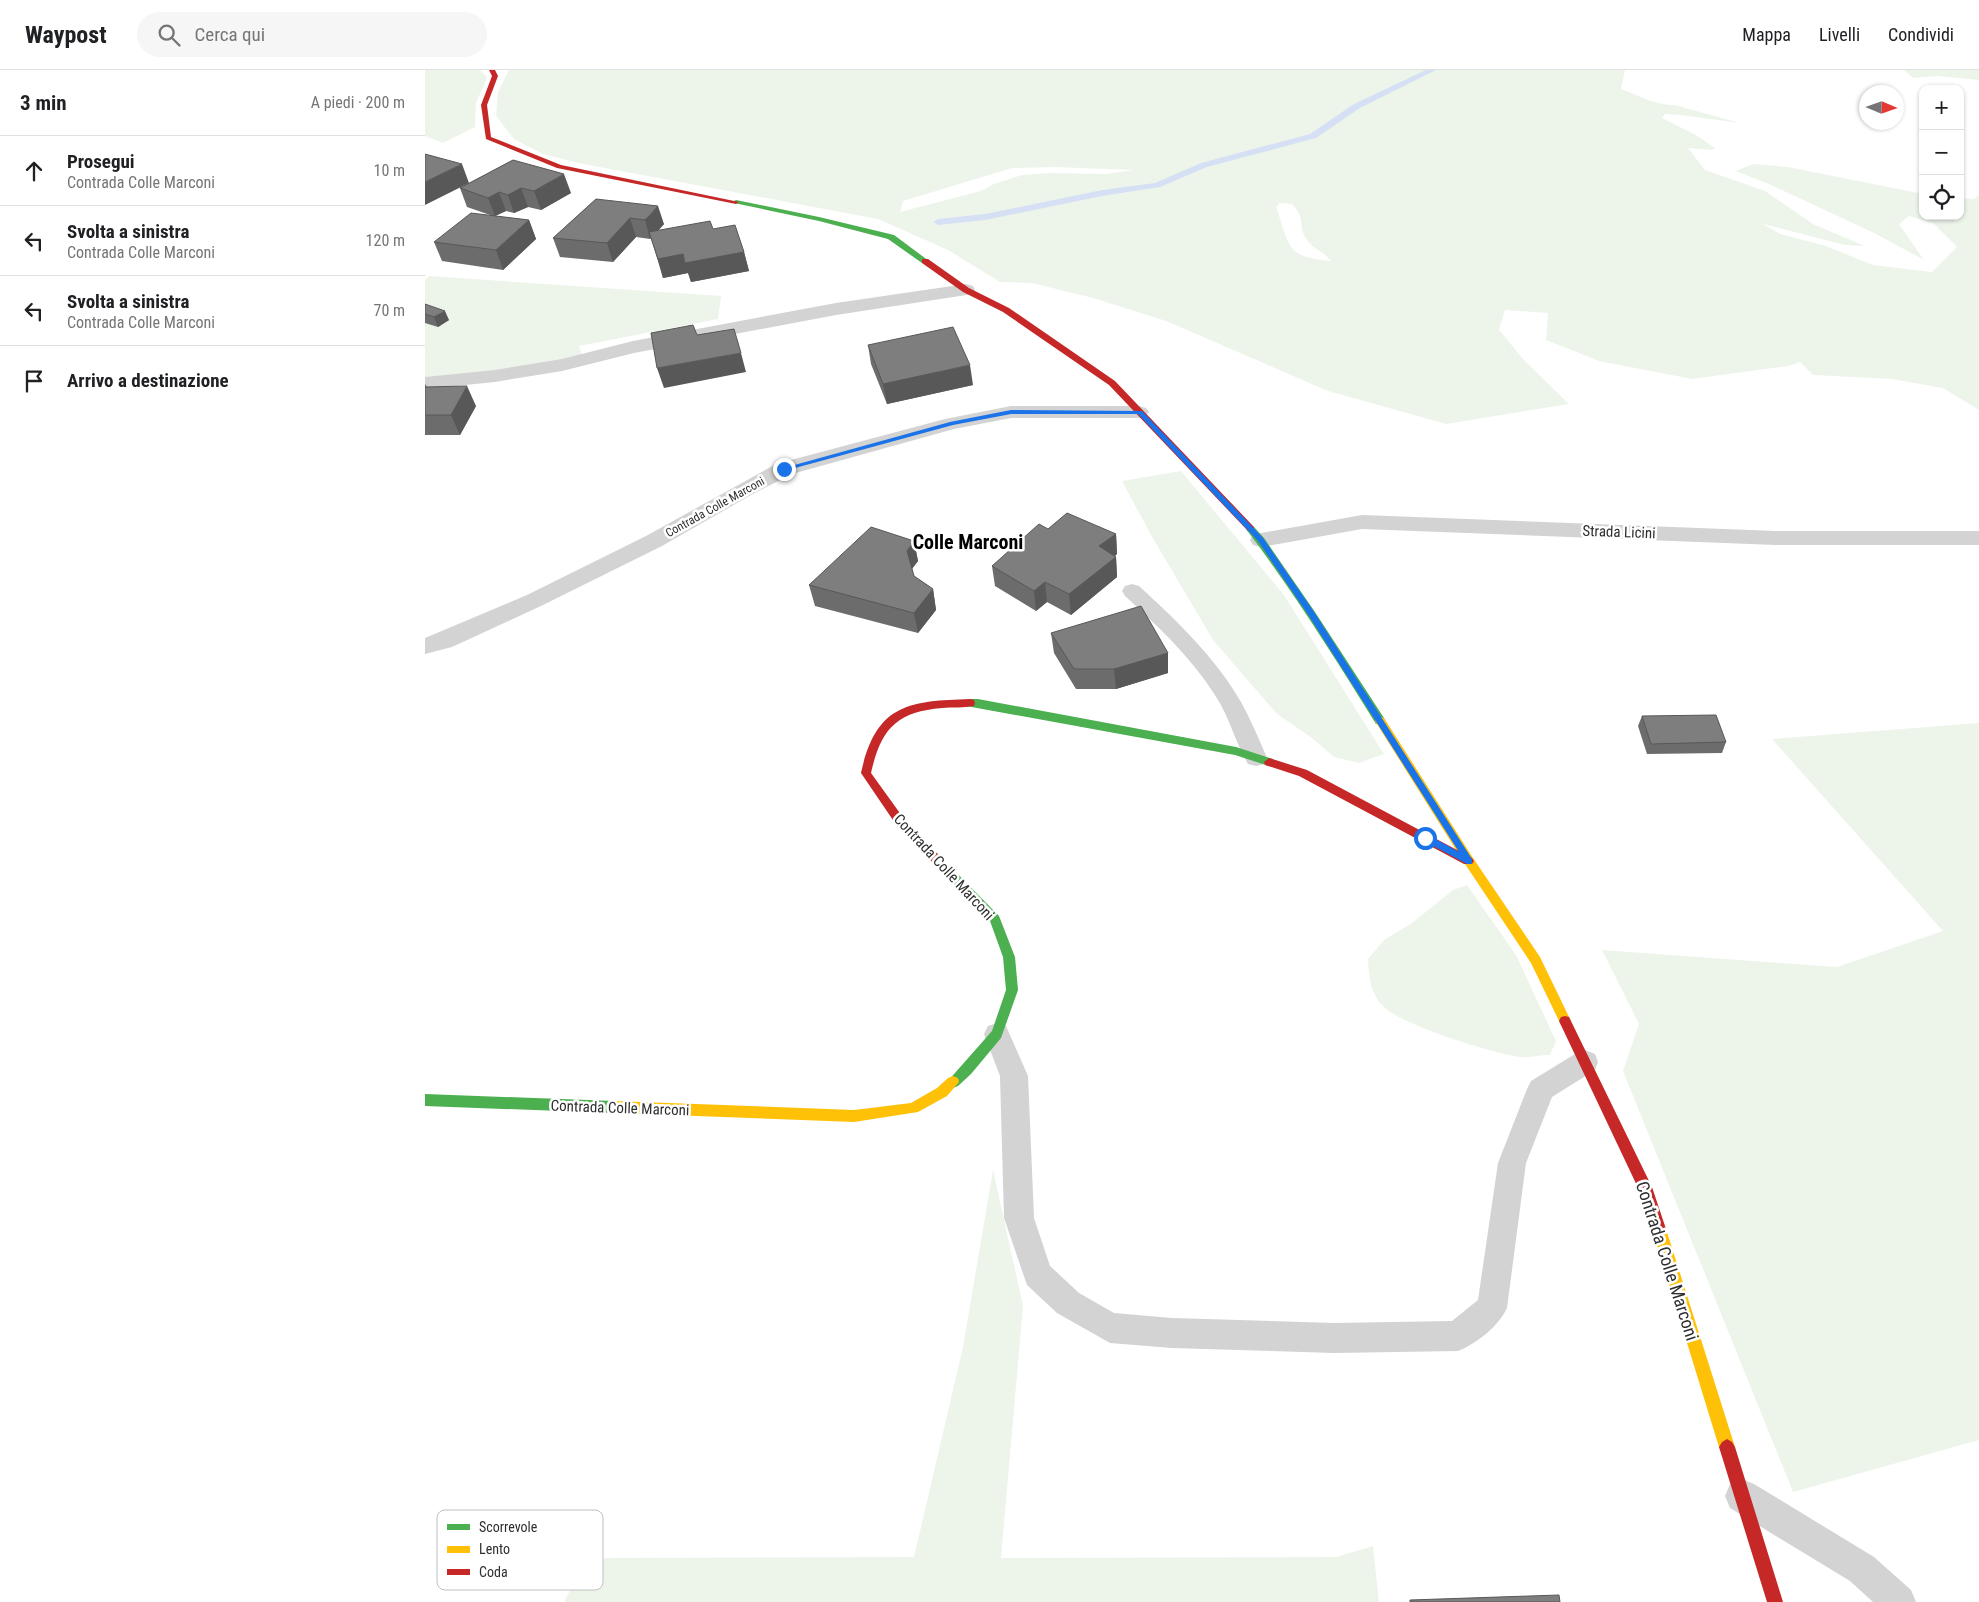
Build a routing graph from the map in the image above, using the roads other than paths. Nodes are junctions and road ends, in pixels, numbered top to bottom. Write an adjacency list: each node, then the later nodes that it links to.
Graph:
1 (492, 70): 2 (street, Contrada Colle Marconi)
2 (965, 290): 3 (street); 4 (street, Contrada Colle Marconi)
3 (425, 383)
4 (1139, 412): 6 (street, Contrada Colle Marconi); 8 (street, Contrada Colle Marconi)
5 (1979, 538): 6 (street, Strada Licini)
6 (1261, 540): 10 (street, Contrada Colle Marconi)
7 (1132, 591): 9 (lane)
8 (425, 646)
9 (1256, 758): 10 (street, Contrada Colle Marconi); 11 (street, Contrada Colle Marconi)
10 (1469, 862): 12 (street, Contrada Colle Marconi)
11 (997, 1034): 12 (lane); 13 (street, Contrada Colle Marconi)
12 (1585, 1062): 14 (street, Contrada Colle Marconi)
13 (425, 1100)
14 (1742, 1496): 15 (street, Contrada Colle Marconi); 16 (lane)
15 (1775, 1602)
16 (1899, 1602)

